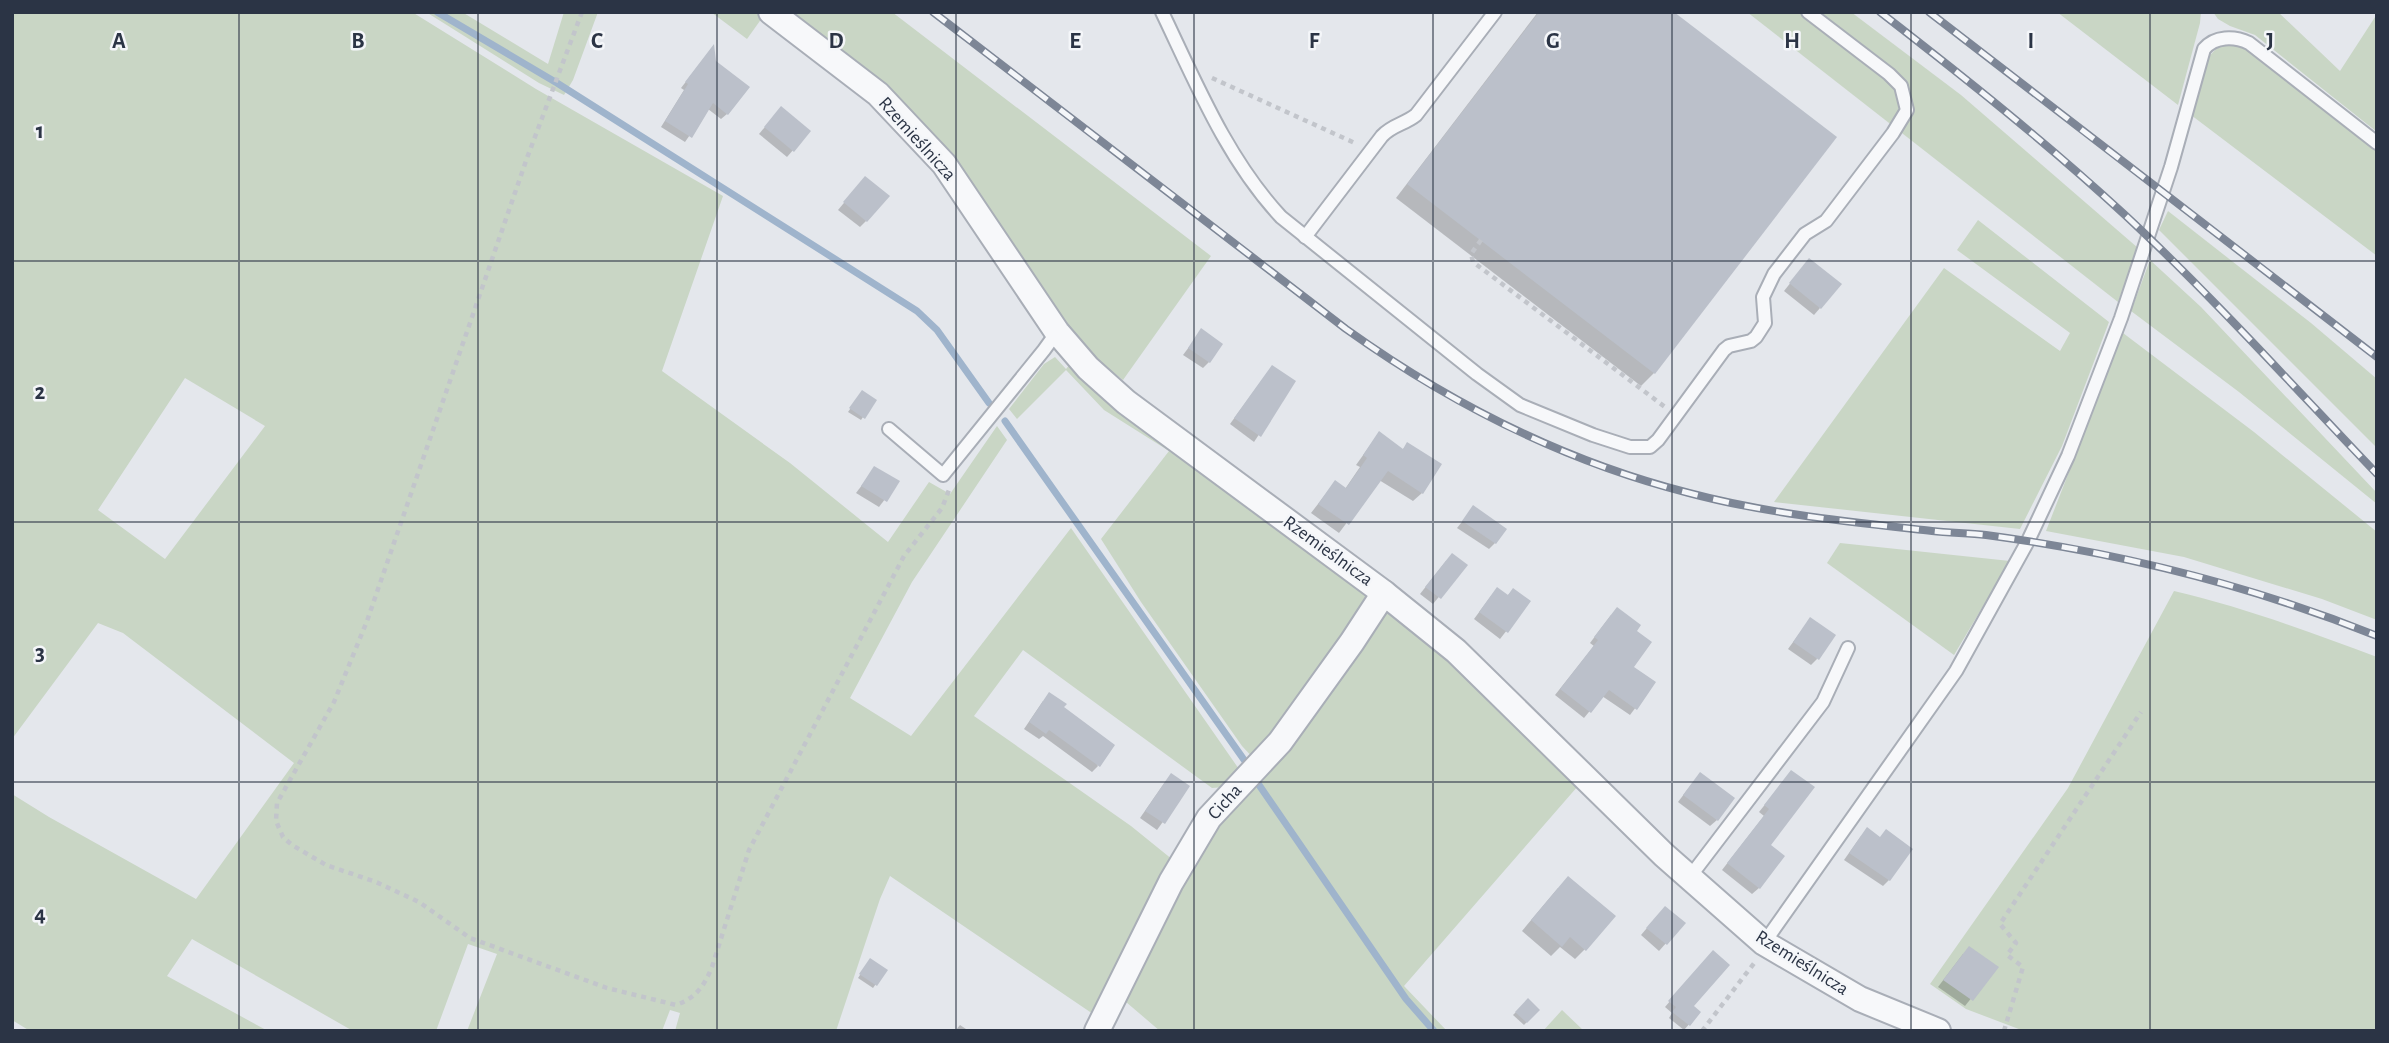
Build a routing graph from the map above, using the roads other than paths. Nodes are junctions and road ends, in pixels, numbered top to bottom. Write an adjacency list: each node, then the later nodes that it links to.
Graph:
1 (771, 12): 7 (street, Rzemieślnicza)
2 (1162, 12): 6 (lane)
3 (1495, 12): 6 (lane)
4 (1808, 12): 6 (lane)
5 (2377, 143): 12 (lane)
6 (1305, 237)
7 (1057, 332): 8 (lane); 9 (street, Rzemieślnicza)
8 (889, 429)
9 (1384, 593): 11 (street, Rzemieślnicza); 13 (street, Cicha)
10 (1848, 648): 11 (lane)
11 (1689, 878): 12 (street, Rzemieślnicza)
12 (1766, 944): 14 (street, Rzemieślnicza)
13 (1097, 1031)
14 (1938, 1031)

